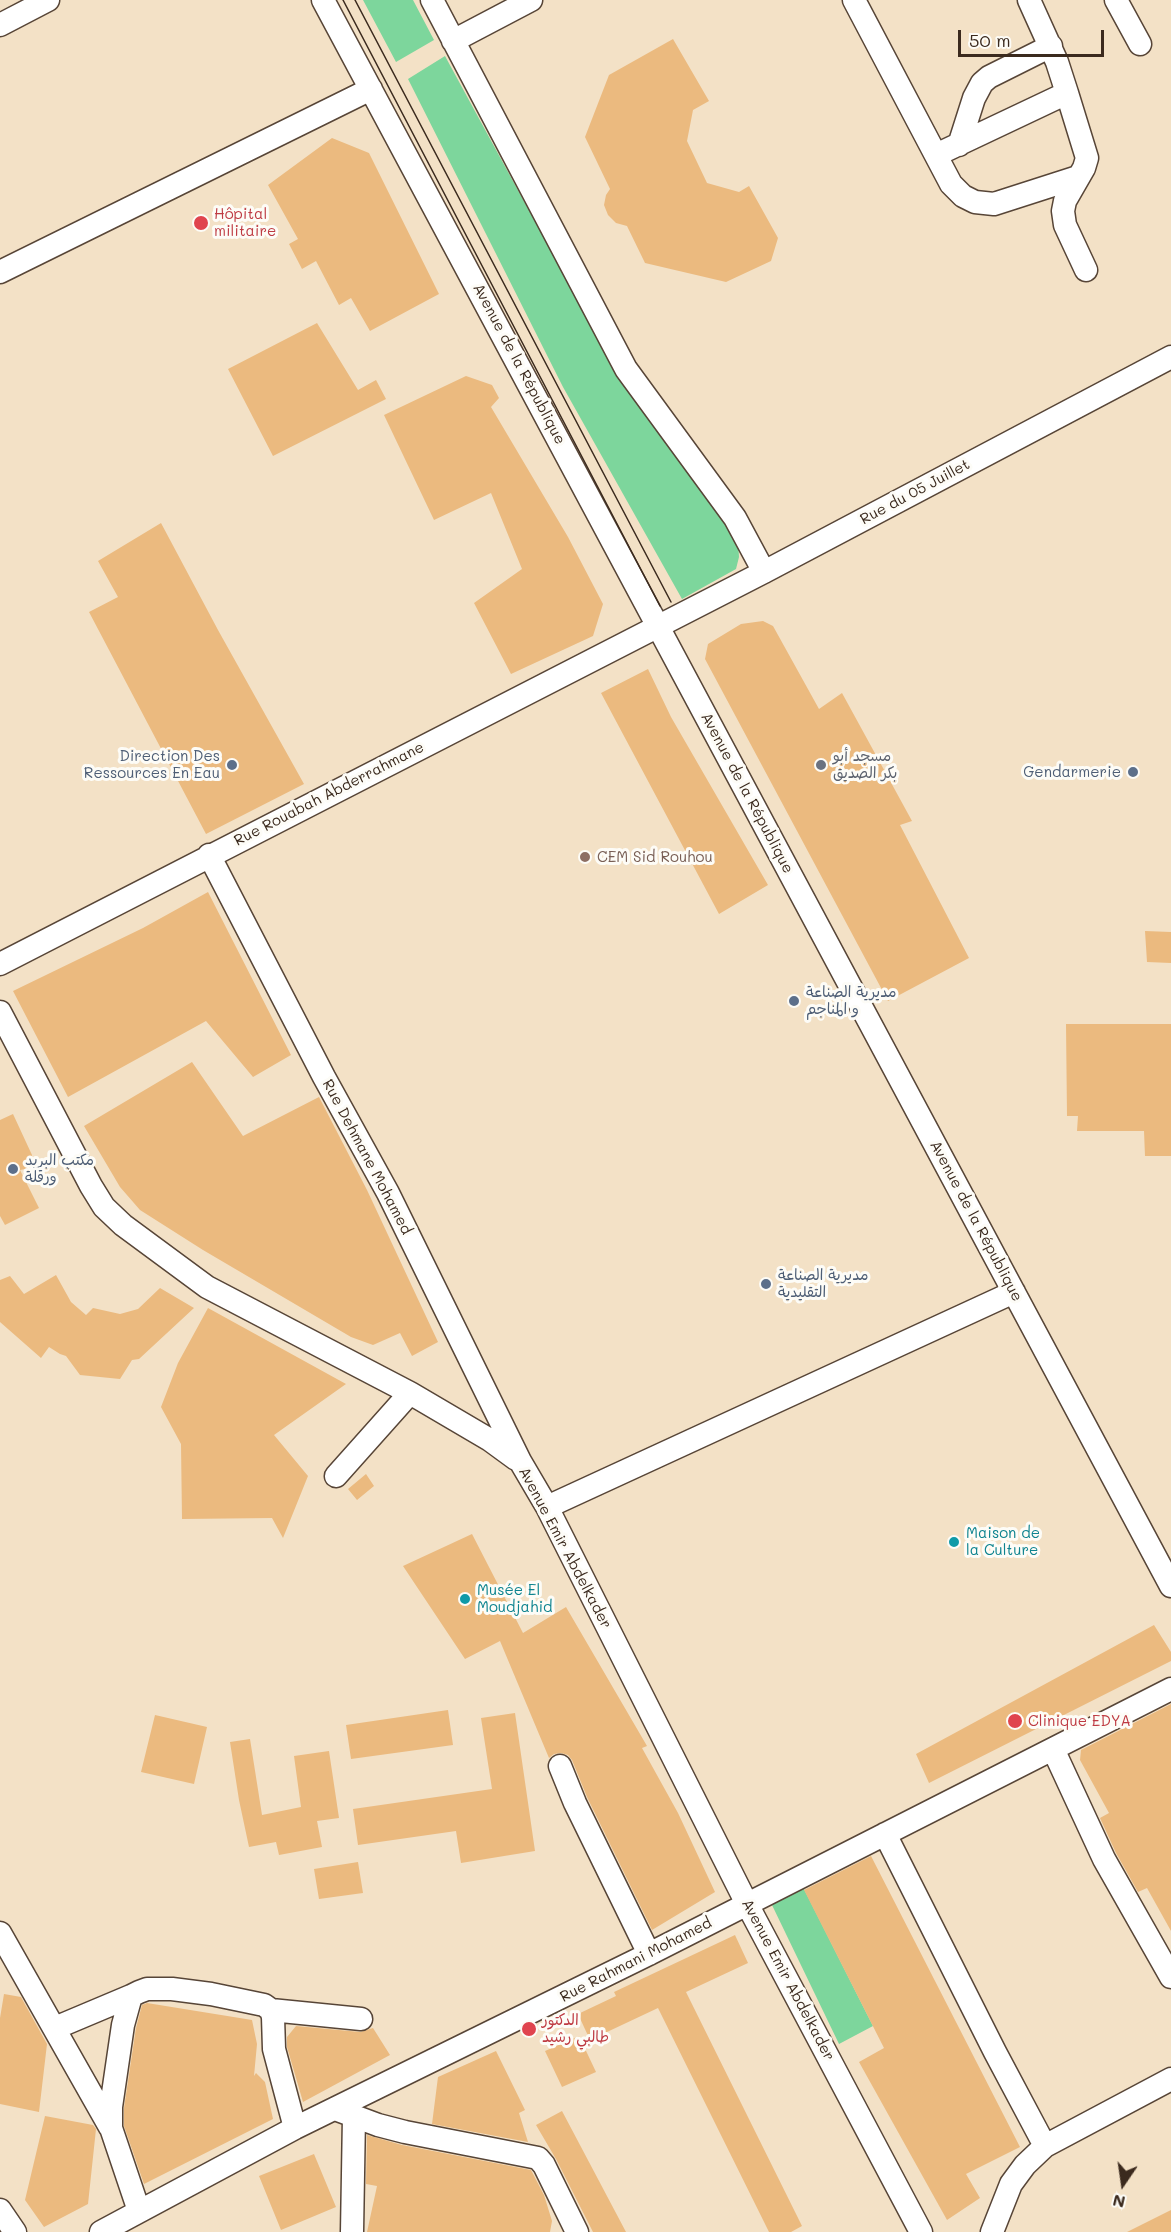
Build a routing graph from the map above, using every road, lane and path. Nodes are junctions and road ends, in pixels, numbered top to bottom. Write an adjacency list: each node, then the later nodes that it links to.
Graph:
1 (48, 0): 8 (street)
2 (323, 0): 12 (street, Avenue de la République)
3 (432, 0): 9 (street)
4 (531, 0): 9 (street)
5 (854, 0): 15 (street)
6 (1029, 0): 11 (street)
7 (1116, 0): 10 (street)
8 (0, 25)
9 (453, 41): 20 (street)
10 (1140, 44)
11 (1051, 46): 13 (street); 14 (street)
12 (371, 89): 18 (street); 21 (street, Avenue de la République)
13 (1066, 93): 14 (street); 16 (street)
14 (959, 145): 15 (street)
15 (936, 155): 16 (street)
16 (1078, 177): 17 (street)
17 (1086, 270)
18 (0, 272)
19 (1171, 357): 20 (street, Rue du 05 Juillet)
20 (764, 572): 21 (street, Rue du 05 Juillet)
21 (658, 625): 22 (street, Rue Rouabah Abderrahmane); 25 (street, Avenue de la République)
22 (209, 855): 23 (street, Rue Rouabah Abderrahmane); 27 (street, Rue Dehmane Mohamed)
23 (0, 964)
24 (0, 1012): 26 (street, Avenue Emir Abdelkader)
25 (1014, 1292): 29 (street); 30 (street, Avenue de la République)
26 (410, 1393): 27 (street, Avenue Emir Abdelkader); 28 (street)
27 (520, 1461): 29 (street, Avenue Emir Abdelkader)
28 (336, 1476)
29 (547, 1507): 35 (street, Avenue Emir Abdelkader)
30 (1171, 1586)
31 (1171, 1689): 32 (street, Rue Rahmani Mohamed)
32 (1053, 1749): 34 (street, Rue Rahmani Mohamed); 38 (street)
33 (560, 1766): 37 (street)
34 (885, 1834): 35 (street, Rue Rahmani Mohamed); 47 (street)
35 (747, 1904): 37 (street, Rue Rahmani Mohamed); 54 (street, Avenue Emir Abdelkader)
36 (0, 1934): 42 (street)
37 (649, 1954): 44 (street, Rue Rahmani Mohamed)
38 (1171, 1977)
39 (130, 1996): 40 (street); 42 (street); 45 (street)
40 (271, 2010): 41 (street); 46 (street)
41 (361, 2019)
42 (55, 2028): 45 (street)
43 (1171, 2079): 47 (street)
44 (345, 2113): 46 (street, Rue Rahmani Mohamed); 52 (street); 53 (street)
45 (111, 2128): 49 (street)
46 (295, 2128): 49 (street, Rue Rahmani Mohamed)
47 (1045, 2146): 55 (street)
48 (0, 2210): 50 (street)
49 (139, 2211): 51 (street, Rue Rahmani Mohamed)
50 (15, 2232)
51 (101, 2232)
52 (352, 2232)
53 (577, 2232)
54 (921, 2232)
55 (992, 2232)

